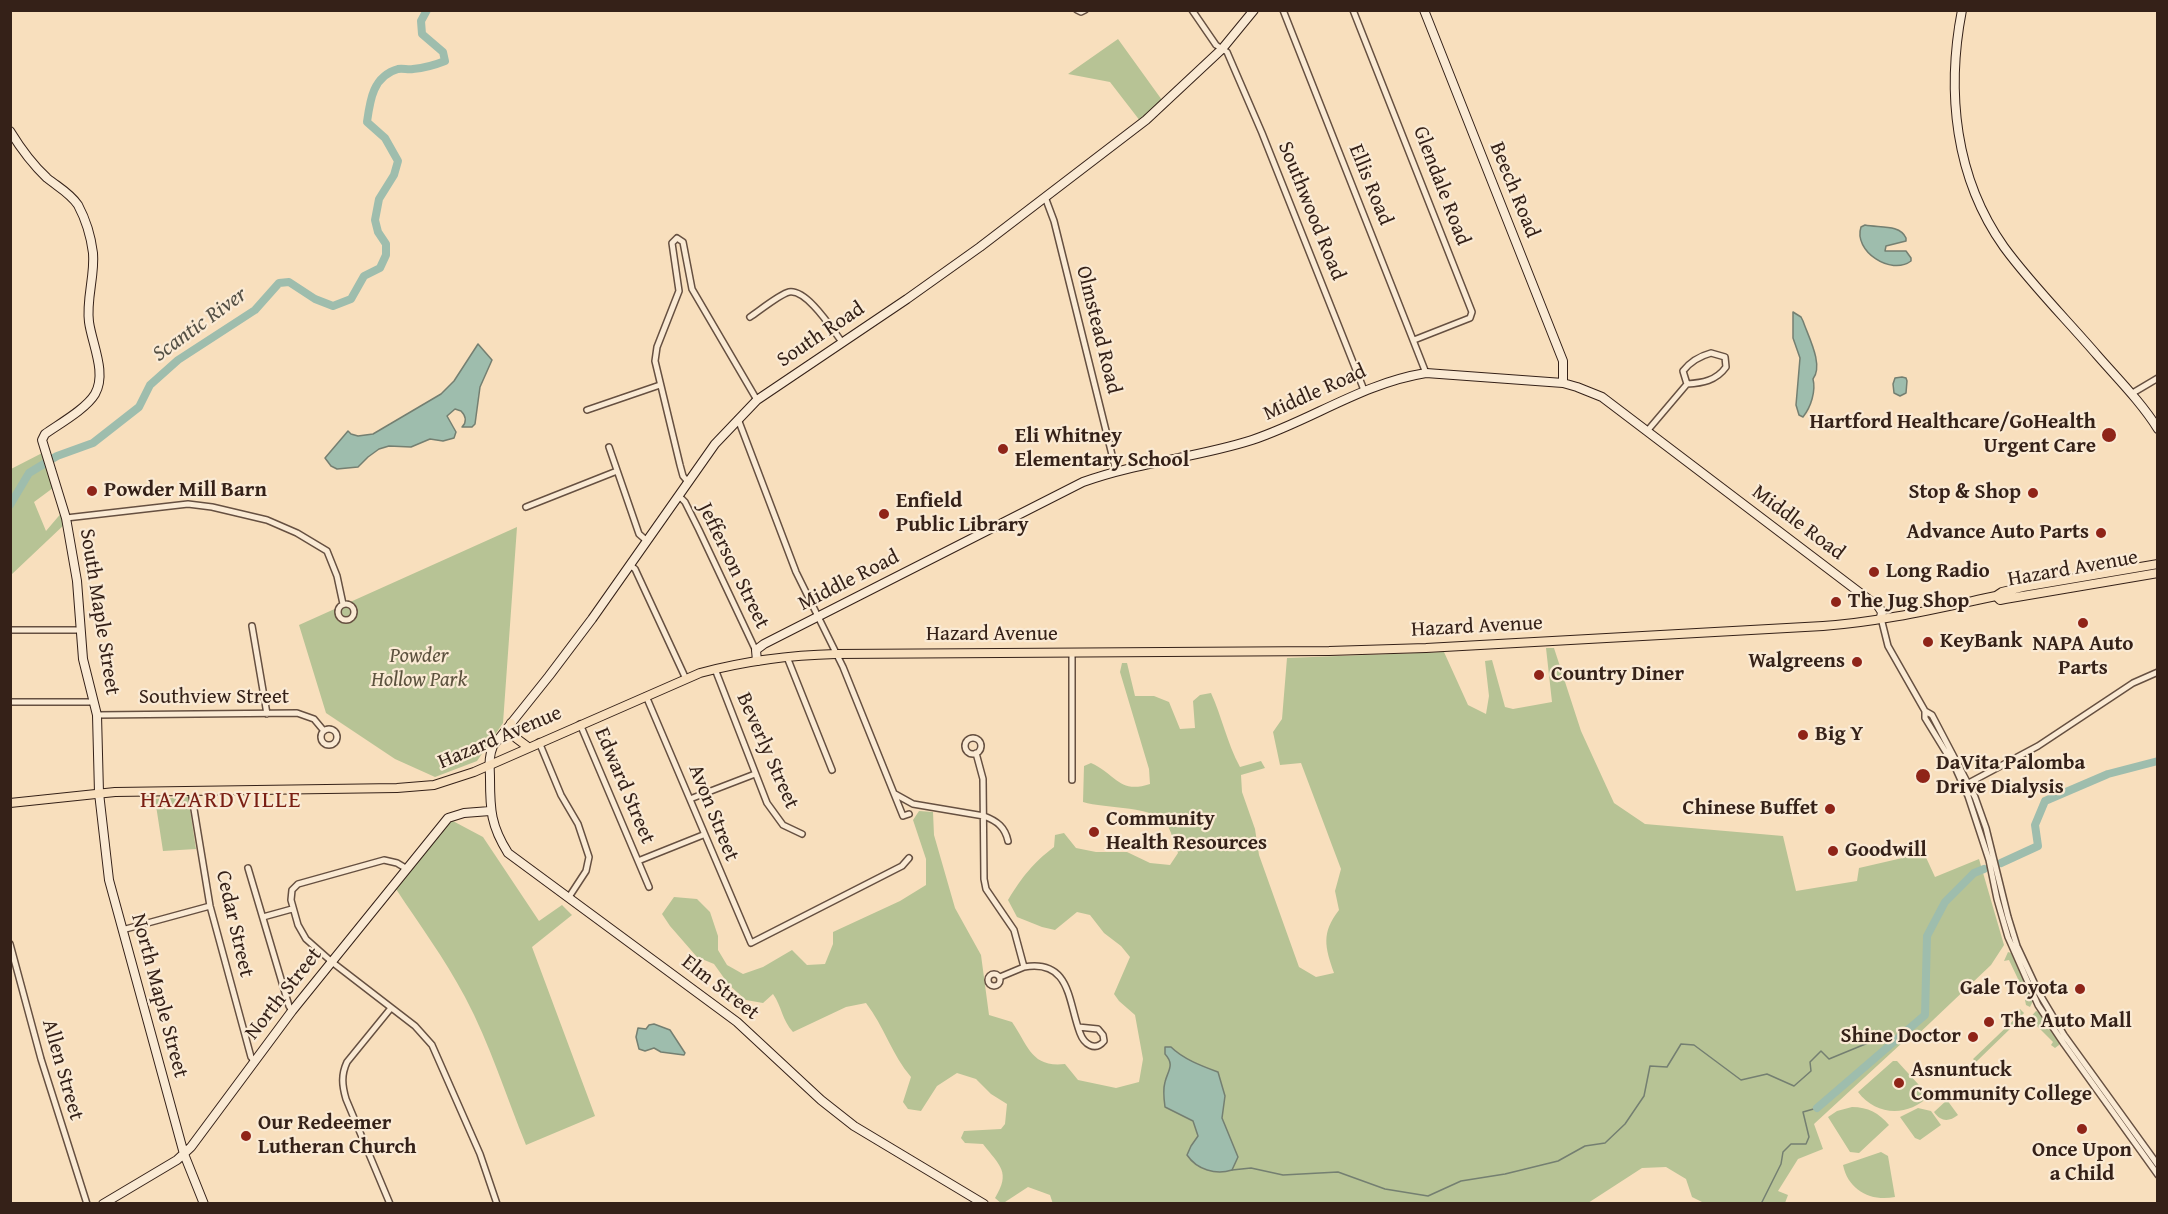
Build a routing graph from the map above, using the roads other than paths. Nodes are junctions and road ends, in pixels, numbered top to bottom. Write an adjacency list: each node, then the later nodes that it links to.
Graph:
1 (1077, 10): 2 (street)
2 (1085, 10)
3 (1191, 10): 9 (street, Southwood Road)
4 (1254, 10): 9 (street, South Road)
5 (1283, 10): 15 (street, Ellis Road)
6 (1353, 10): 15 (street, Glendale Road)
7 (1424, 10): 19 (street, Beech Road)
8 (1962, 10): 23 (street)
9 (1222, 49): 11 (street, South Road); 22 (street, Southwood Road)
10 (10, 131): 35 (street, South Maple Street)
11 (1045, 197): 16 (street, South Road); 31 (street, Olmstead Road)
12 (692, 289): 13 (street); 13 (street); 24 (street)
13 (679, 291): 21 (street)
14 (750, 317): 16 (street)
15 (1414, 340): 17 (street, Ellis Road)
16 (842, 342): 24 (street, South Road)
17 (1426, 373): 19 (street, Middle Road); 22 (street, Middle Road)
18 (2157, 378): 23 (street)
19 (1563, 383): 28 (street, Middle Road)
20 (1687, 384): 20 (street); 28 (street)
21 (660, 385): 25 (street); 32 (street)
22 (1364, 390): 31 (street, Middle Road)
23 (2131, 394): 27 (street)
24 (757, 400): 26 (street, South Road)
25 (586, 410)
26 (738, 419): 32 (street, South Road); 44 (street)
27 (2157, 429)
28 (1648, 430): 45 (street, Middle Road)
29 (609, 447): 30 (street)
30 (617, 471): 34 (street); 36 (street)
31 (1116, 471): 44 (street, Middle Road)
32 (688, 482): 33 (street, South Road)
33 (679, 496): 36 (street, South Road); 51 (street, Jefferson Street)
34 (526, 507)
35 (66, 518): 43 (street); 48 (street, South Maple Street)
36 (647, 541): 38 (street, South Road)
37 (2157, 564): 40 (main road, Hazard Avenue)
38 (630, 565): 55 (street); 61 (street, South Road)
39 (2157, 573): 41 (main road, Hazard Avenue)
40 (2069, 579): 41 (main road); 42 (main road, Hazard Avenue)
41 (2054, 591): 42 (main road, Hazard Avenue)
42 (1996, 596): 45 (main road, Hazard Avenue)
43 (343, 604)
44 (817, 617): 50 (street); 51 (street, Middle Road)
45 (1881, 618): 49 (main road, Hazard Avenue); 71 (street)
46 (252, 626): 59 (street)
47 (10, 630): 48 (street)
48 (81, 630): 57 (street, South Maple Street)
49 (1072, 652): 50 (main road, Hazard Avenue); 70 (street)
50 (836, 654): 52 (main road, Hazard Avenue); 74 (street)
51 (756, 656): 52 (main road, Hazard Avenue); 53 (main road, Hazard Avenue)
52 (787, 657): 68 (street)
53 (715, 669): 55 (main road, Hazard Avenue); 69 (street, Beverly Street)
54 (2157, 672): 71 (street)
55 (686, 679): 56 (main road, Hazard Avenue)
56 (646, 696): 62 (main road, Hazard Avenue); 75 (street, Avon Street)
57 (93, 699): 58 (street); 60 (street, South Maple Street)
58 (10, 702)
59 (267, 714): 60 (street, Southview Street); 63 (street, Southview Street)
60 (97, 716): 73 (street, South Maple Street)
61 (511, 723): 65 (main road); 67 (street, South Road)
62 (580, 724): 64 (main road, Hazard Avenue); 84 (street, Edward Street)
63 (324, 731)
64 (539, 742): 65 (main road, Hazard Avenue); 88 (street)
65 (528, 747): 67 (main road, Hazard Avenue)
66 (976, 753): 79 (street)
67 (489, 765): 72 (main road, Hazard Avenue); 77 (street, Elm Street)
68 (832, 770)
69 (754, 774): 75 (street); 80 (street, Beverly Street)
70 (1072, 780)
71 (1966, 785): 97 (street)
72 (191, 792): 73 (main road, Hazard Avenue); 89 (street, Cedar Street)
73 (99, 793): 76 (main road, Hazard Avenue); 92 (street, North Maple Street)
74 (895, 794): 78 (street); 79 (street)
75 (690, 799): 81 (street, Avon Street)
76 (10, 803)
77 (490, 811): 86 (street, North Street); 88 (street, Elm Street)
78 (909, 814)
79 (984, 816): 82 (street); 95 (street)
80 (802, 834)
81 (704, 835): 83 (street, Avon Street); 84 (street, Edward Street)
82 (1008, 841)
83 (909, 858)
84 (638, 861): 87 (street, Edward Street)
85 (248, 868): 91 (street)
86 (407, 869): 90 (street); 94 (street, North Street)
87 (649, 887)
88 (568, 897): 112 (street, Elm Street)
89 (210, 906): 92 (street); 101 (street, Cedar Street)
90 (292, 909): 91 (street); 94 (street)
91 (263, 917): 99 (street)
92 (122, 930): 104 (street, North Maple Street)
93 (10, 944): 107 (street, Allen Street)
94 (332, 962): 98 (street); 99 (street, North Street)
95 (1024, 967): 96 (street); 100 (street)
96 (1000, 977)
97 (2040, 1003): 102 (street); 103 (street)
98 (391, 1008): 110 (street); 111 (street)
99 (292, 1011): 101 (street, North Street)
100 (1078, 1027): 100 (street)
101 (255, 1062): 104 (street, North Street)
102 (2094, 1076): 103 (street); 105 (street)
103 (2092, 1084): 106 (street)
104 (184, 1154): 108 (street, North Street); 109 (street, North Maple Street)
105 (2157, 1165)
106 (2157, 1175)
107 (87, 1203)
108 (103, 1203)
109 (204, 1203)
110 (390, 1203)
111 (497, 1203)
112 (984, 1203)

